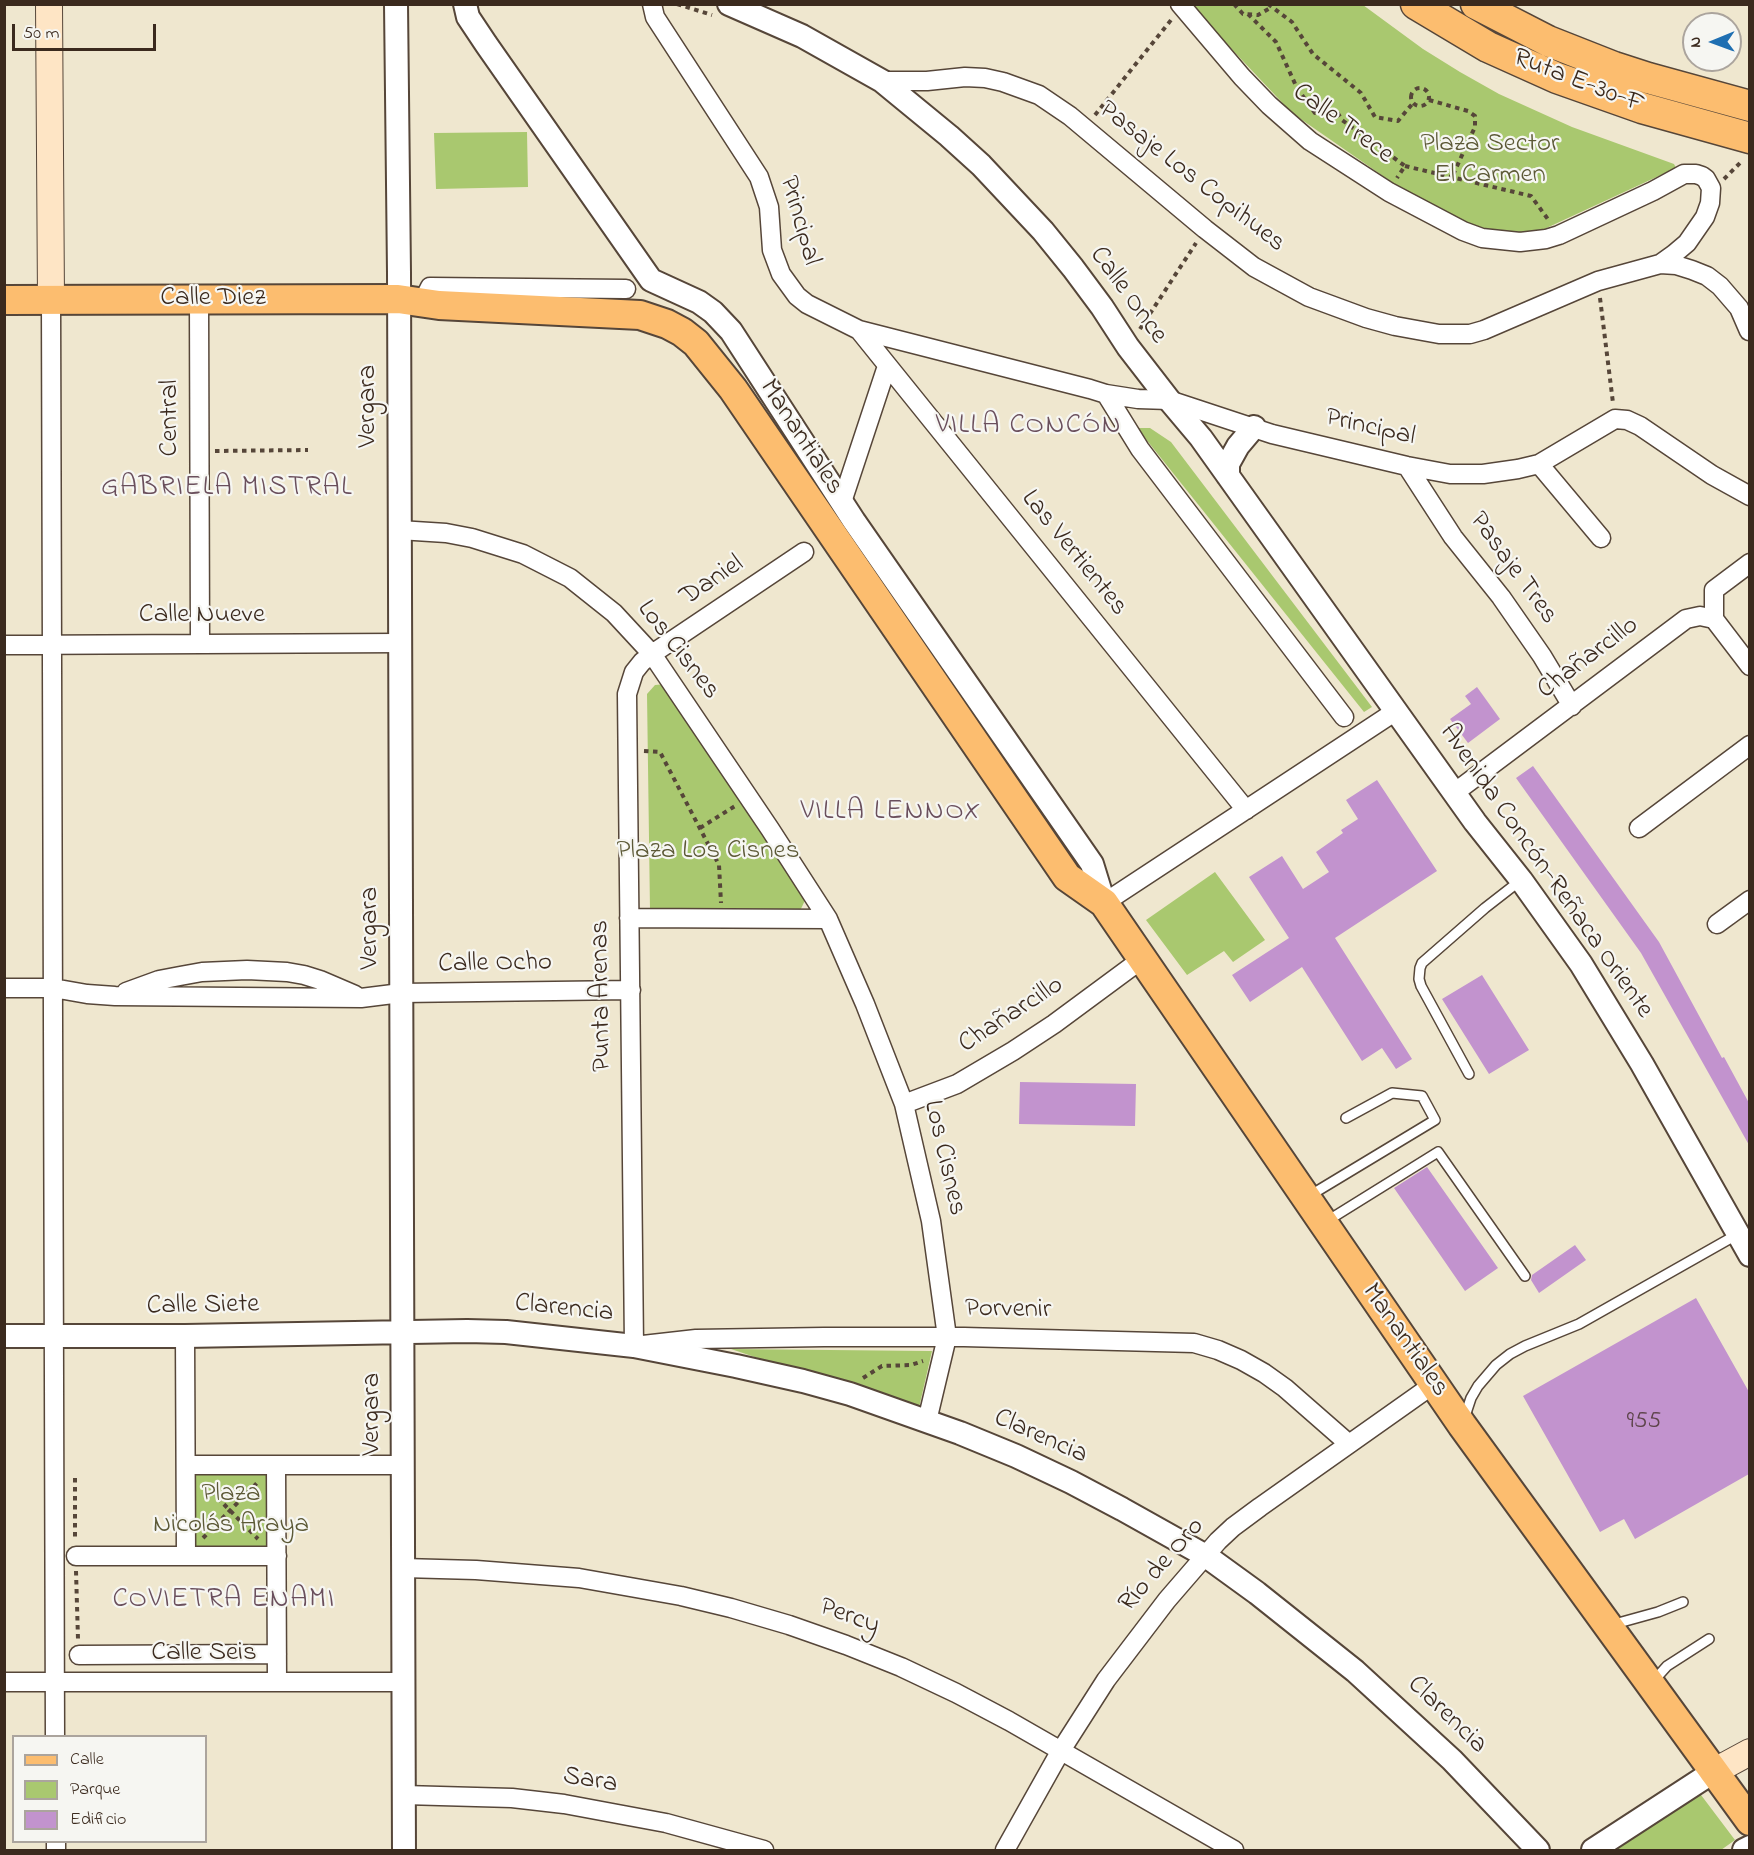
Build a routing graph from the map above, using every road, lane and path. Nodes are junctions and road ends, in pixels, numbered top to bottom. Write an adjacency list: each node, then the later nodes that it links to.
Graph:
1 (50, 4): 27 (main road)
2 (396, 4): 29 (street, Vergara)
3 (465, 4): 45 (street, Manantiales)
4 (652, 4): 30 (street, Principal)
5 (729, 4): 12 (street, Calle Once)
6 (1234, 4): 11 (path)
7 (1416, 4): 17 (highway, Ruta E-30-F)
8 (1476, 4): 15 (highway, Ruta E-30-F)
9 (1181, 5): 16 (path); 20 (street, Calle Trece)
10 (1271, 5): 11 (path); 14 (path)
11 (1248, 14): 18 (path)
12 (882, 81): 16 (street, Pasaje Los Copihues); 32 (street, Calle Once)
13 (1429, 100): 14 (path); 14 (path); 19 (path)
14 (1413, 103)
15 (1749, 106)
16 (1084, 129): 21 (street, Pasaje Los Copihues)
17 (1749, 138)
18 (1405, 166): 19 (path); 20 (path)
19 (1452, 177): 22 (path)
20 (1389, 192): 22 (street, Calle Trece)
21 (1204, 229): 24 (street, Pasaje Los Copihues); 32 (path)
22 (1559, 235): 23 (street, Calle Trece)
23 (1660, 264): 24 (street, Pasaje Los Copihues); 31 (street, Pasaje Los Copihues)
24 (1598, 281): 37 (path)
25 (627, 289): 29 (street)
26 (4, 300): 27 (main road, Calle Diez)
27 (51, 300): 28 (main road, Calle Diez); 52 (street)
28 (199, 300): 29 (main road, Calle Diez); 40 (street, Central)
29 (410, 301): 33 (main road, Calle Diez); 46 (street, Vergara)
30 (859, 330): 34 (street, Las Vertientes); 35 (street, Principal)
31 (1749, 331)
32 (1128, 347): 36 (street, Calle Once)
33 (708, 356): 69 (main road, Manantiales)
34 (887, 366): 45 (street); 64 (street, Las Vertientes)
35 (1106, 394): 36 (street, Principal); 59 (street)
36 (1169, 400): 38 (street, Principal); 43 (street, Calle Once)
37 (1615, 419): 41 (street, Principal); 44 (street)
38 (1254, 427): 42 (street, Principal); 43 (street)
39 (308, 450): 40 (path)
40 (200, 451): 53 (street, Central)
41 (1539, 464): 42 (street, Principal); 47 (street)
42 (1407, 466): 57 (street, Pasaje Tres)
43 (1228, 476): 58 (street, Calle Once)
44 (1749, 496)
45 (842, 502): 69 (street, Manantiales)
46 (399, 530): 51 (street, Vergara); 55 (street, Los Cisnes)
47 (1601, 538)
48 (804, 552): 55 (street, Daniel)
49 (1749, 563): 50 (street)
50 (1714, 619): 56 (street); 57 (street, Chañarcillo)
51 (399, 643): 53 (street, Calle Nueve); 78 (street, Vergara)
52 (52, 644): 53 (street, Calle Nueve); 54 (street, Calle Nueve); 76 (street)
53 (200, 644)
54 (4, 645)
55 (652, 654): 61 (street, Punta Arenas); 63 (street, Los Cisnes)
56 (1749, 666)
57 (1572, 706): 62 (street, Chañarcillo)
58 (1396, 711): 62 (street, Avenida Concón-Reñaca Oriente); 64 (street)
59 (1344, 717)
60 (1749, 745): 66 (street)
61 (626, 751): 65 (path); 70 (street, Punta Arenas)
62 (1454, 793): 67 (street, Avenida Concón-Reñaca Oriente)
63 (749, 798): 65 (path); 72 (street, Los Cisnes)
64 (1246, 810): 69 (street)
65 (700, 828): 71 (path)
66 (1639, 828)
67 (1521, 880): 81 (lane); 86 (street, Avenida Concón-Reñaca Oriente)
68 (1749, 900): 73 (street)
69 (1104, 903): 74 (main road, Manantiales)
70 (629, 918): 71 (street); 77 (street, Punta Arenas)
71 (722, 918): 72 (street)
72 (828, 919): 82 (street, Los Cisnes)
73 (1717, 924)
74 (1142, 958): 82 (street, Chañarcillo); 84 (main road, Manantiales)
75 (4, 988): 76 (street, Calle Ocho)
76 (53, 988): 79 (street, Calle Ocho); 91 (street)
77 (631, 990): 78 (street, Calle Ocho); 94 (street, Punta Arenas)
78 (401, 993): 80 (street, Calle Ocho); 89 (street, Vergara)
79 (116, 996): 80 (street, Calle Ocho); 80 (street, Calle Ocho)
80 (361, 998)
81 (1469, 1074)
82 (904, 1104): 93 (street, Los Cisnes)
83 (1346, 1118): 84 (lane)
84 (1306, 1198): 85 (main road, Manantiales)
85 (1323, 1223): 88 (lane); 96 (main road, Manantiales)
86 (1738, 1234): 87 (street, Avenida Concón-Reñaca Oriente); 99 (lane)
87 (1749, 1255)
88 (1525, 1275)
89 (402, 1333): 92 (street, Calle Siete); 94 (street, Clarencia); 102 (street, Vergara)
90 (4, 1336): 91 (street, Calle Siete)
91 (54, 1336): 92 (street, Calle Siete); 117 (street)
92 (185, 1336): 103 (street)
93 (947, 1337): 94 (street, Porvenir); 95 (street, Los Cisnes); 100 (street, Porvenir)
94 (634, 1346): 97 (street, Clarencia)
95 (943, 1359): 97 (path); 98 (street, Los Cisnes)
96 (1434, 1384): 99 (main road, Manantiales); 100 (street, Río de Oro)
97 (850, 1394): 98 (street, Clarencia)
98 (927, 1421): 109 (street, Clarencia)
99 (1462, 1425): 112 (main road, Manantiales)
100 (1349, 1444): 109 (street, Río de Oro)
101 (276, 1465): 102 (street); 103 (street); 105 (path); 108 (street)
102 (402, 1465): 110 (street, Vergara)
103 (186, 1466): 105 (path); 107 (street)
104 (75, 1476): 106 (path)
105 (230, 1510): 107 (path); 108 (path)
106 (76, 1556): 107 (street); 115 (path)
107 (186, 1556): 108 (street)
108 (277, 1556): 114 (street)
109 (1206, 1556): 122 (street, Río de Oro); 132 (street, Clarencia)
110 (403, 1568): 119 (street, Vergara); 122 (street, Percy)
111 (1683, 1602): 112 (lane)
112 (1608, 1626): 120 (main road, Manantiales)
113 (1709, 1639): 120 (lane)
114 (277, 1654): 115 (street, Calle Seis); 118 (street)
115 (79, 1655)
116 (4, 1682): 117 (street, Calle Seis)
117 (55, 1682): 118 (street, Calle Seis); 121 (street)
118 (277, 1682): 119 (street, Calle Seis)
119 (403, 1682): 125 (street, Vergara)
120 (1660, 1698): 124 (main road, Manantiales)
121 (55, 1735)
122 (1060, 1752): 130 (street, Río de Oro); 131 (street, Percy)
123 (1749, 1752): 124 (main road)
124 (1713, 1772): 126 (main road, Manantiales); 133 (street)
125 (404, 1795): 128 (street, Vergara); 129 (street, Sara)
126 (1749, 1821)
127 (1749, 1846): 134 (street)
128 (404, 1851)
129 (764, 1851)
130 (1005, 1851)
131 (1234, 1851)
132 (1538, 1851)
133 (1593, 1851)
134 (1744, 1851)

